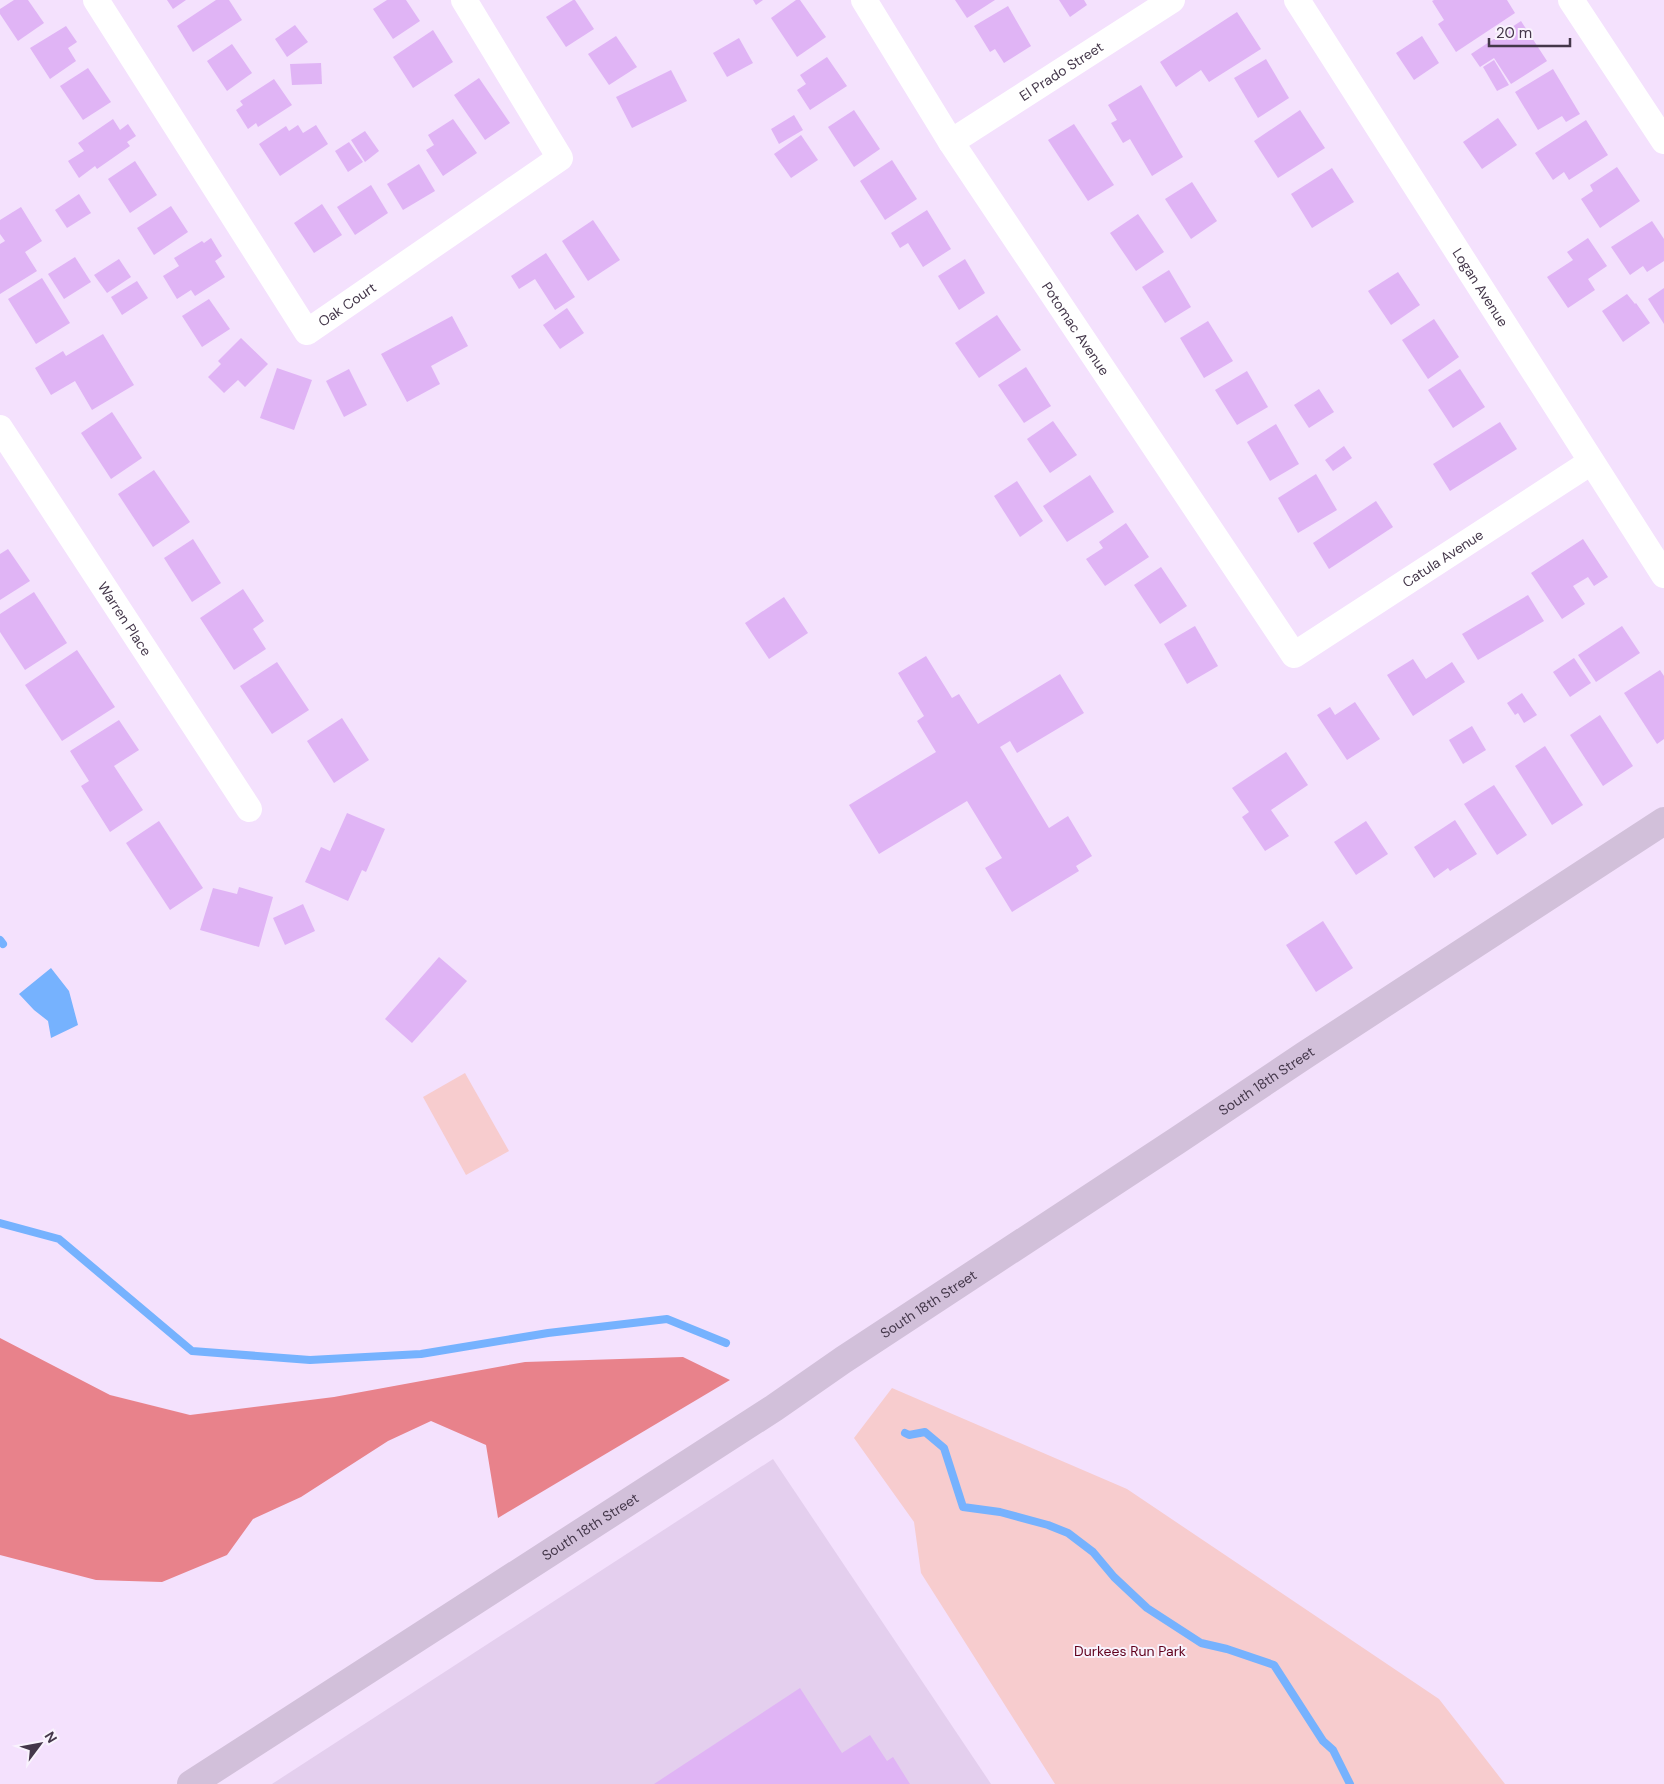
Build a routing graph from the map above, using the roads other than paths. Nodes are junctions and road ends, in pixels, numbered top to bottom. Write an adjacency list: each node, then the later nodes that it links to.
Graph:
1 (96, 0): 2 (street, Oak Court)
2 (464, 0)
3 (864, 0): 8 (street, Potomac Avenue)
4 (1172, 0): 8 (street, El Prado Street)
5 (1298, 0): 10 (street, Logan Avenue)
6 (1571, 0): 7 (street)
7 (1664, 141)
8 (951, 142): 12 (street, Potomac Avenue)
9 (0, 428): 13 (street, Warren Place)
10 (1591, 462): 11 (street, Logan Avenue); 12 (street, Catula Avenue)
11 (1664, 575)
12 (1294, 654)
13 (249, 808)
14 (1664, 821): 15 (main road, South 18th Street)
15 (191, 1784)

